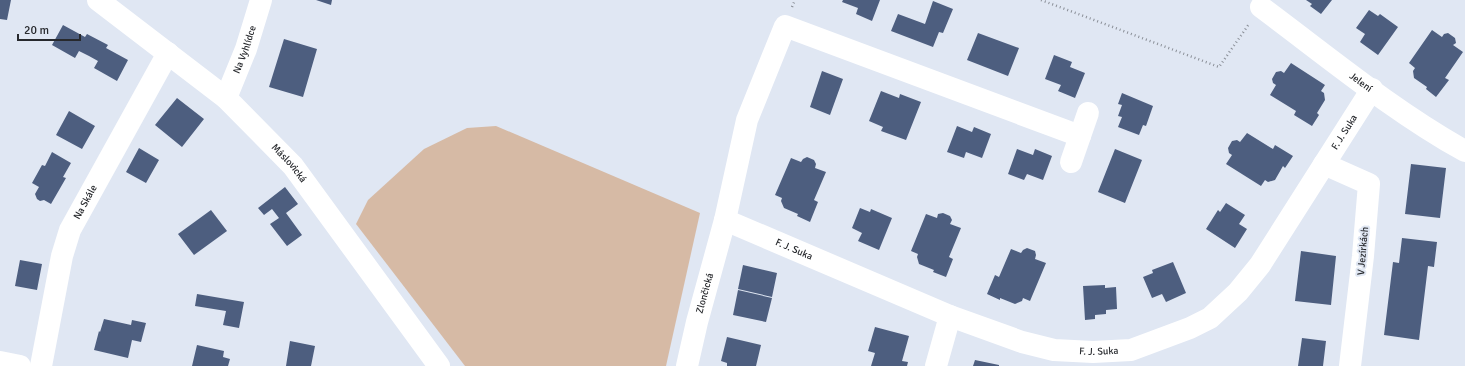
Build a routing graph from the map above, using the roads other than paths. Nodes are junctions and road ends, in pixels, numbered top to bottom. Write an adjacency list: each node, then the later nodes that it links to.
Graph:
1 (98, 0): 4 (street, Máslovická)
2 (261, 0): 6 (street, Na Vyhlídce)
3 (1261, 7): 5 (street, Jelení)
4 (168, 53): 6 (street, Máslovická); 17 (street, Na Skále)
5 (1372, 89): 9 (street, Jelení); 11 (street, F. J. Suka)
6 (226, 98): 18 (street, Máslovická)
7 (1088, 113): 8 (street)
8 (1080, 136): 10 (street); 12 (street, Zlončická)
9 (1465, 151)
10 (1071, 162)
11 (1324, 164): 14 (street, F. J. Suka); 21 (street, V Jezírkách)
12 (725, 220): 13 (street, F. J. Suka); 19 (street, Zlončická)
13 (950, 316): 14 (street, F. J. Suka); 20 (street)
14 (1131, 358)
15 (0, 362): 16 (street)
16 (20, 366)
17 (41, 366)
18 (440, 366)
19 (687, 366)
20 (936, 366)
21 (1350, 366)

